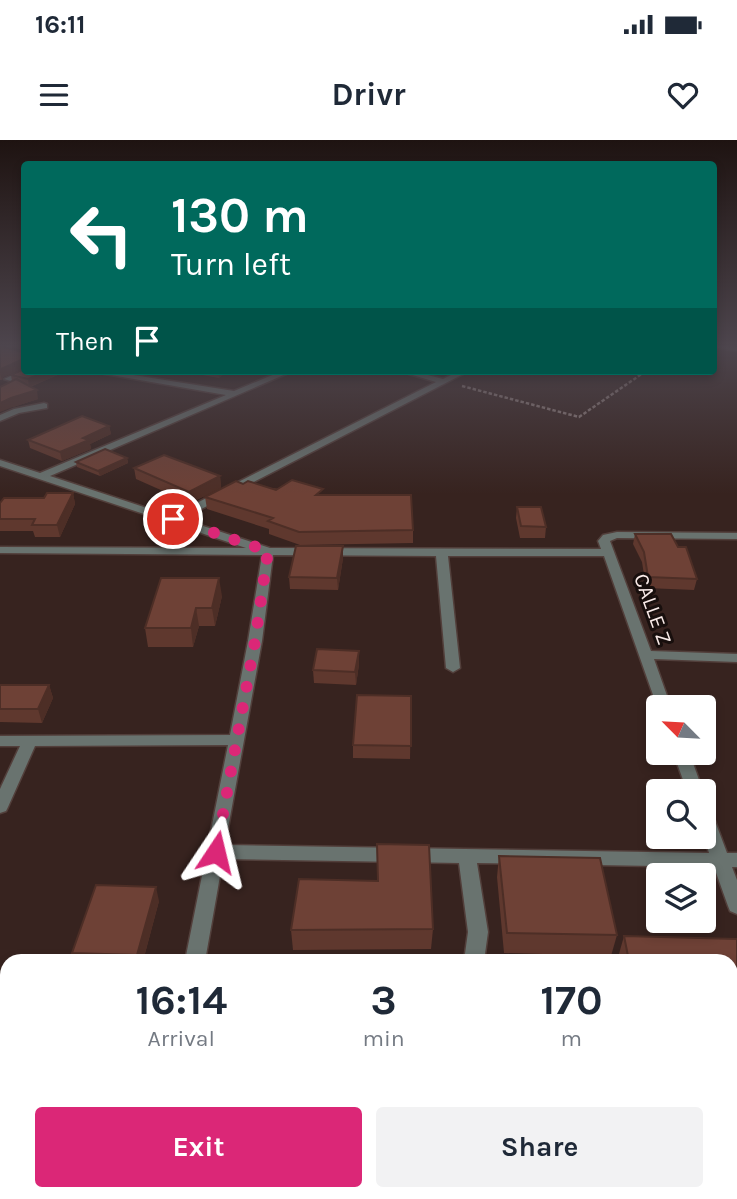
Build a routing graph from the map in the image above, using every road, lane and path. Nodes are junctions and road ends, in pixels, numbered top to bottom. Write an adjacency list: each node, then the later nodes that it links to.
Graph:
1 (229, 394): 8 (street)
2 (419, 394): 9 (street)
3 (492, 394): 4 (path)
4 (612, 394)
5 (44, 406): 6 (street)
6 (0, 418)
7 (0, 463): 8 (street)
8 (41, 476): 9 (street)
9 (173, 519): 12 (street)
10 (737, 536): 14 (street)
11 (0, 550): 12 (street)
12 (268, 551): 13 (street); 19 (street)
13 (442, 552): 14 (street); 17 (street)
14 (608, 553): 15 (street, CALLE Z)
15 (645, 655): 16 (street); 18 (street, CALLE Z)
16 (737, 658)
17 (453, 668)
18 (660, 695)
19 (236, 740): 21 (street); 24 (street)
20 (0, 741): 21 (street)
21 (30, 741): 22 (street)
22 (0, 807)
23 (716, 836): 26 (street)
24 (216, 852): 25 (street); 28 (street)
25 (467, 856): 26 (street); 29 (street)
26 (729, 860): 27 (street)
27 (737, 906)
28 (196, 954)
29 (475, 954)

